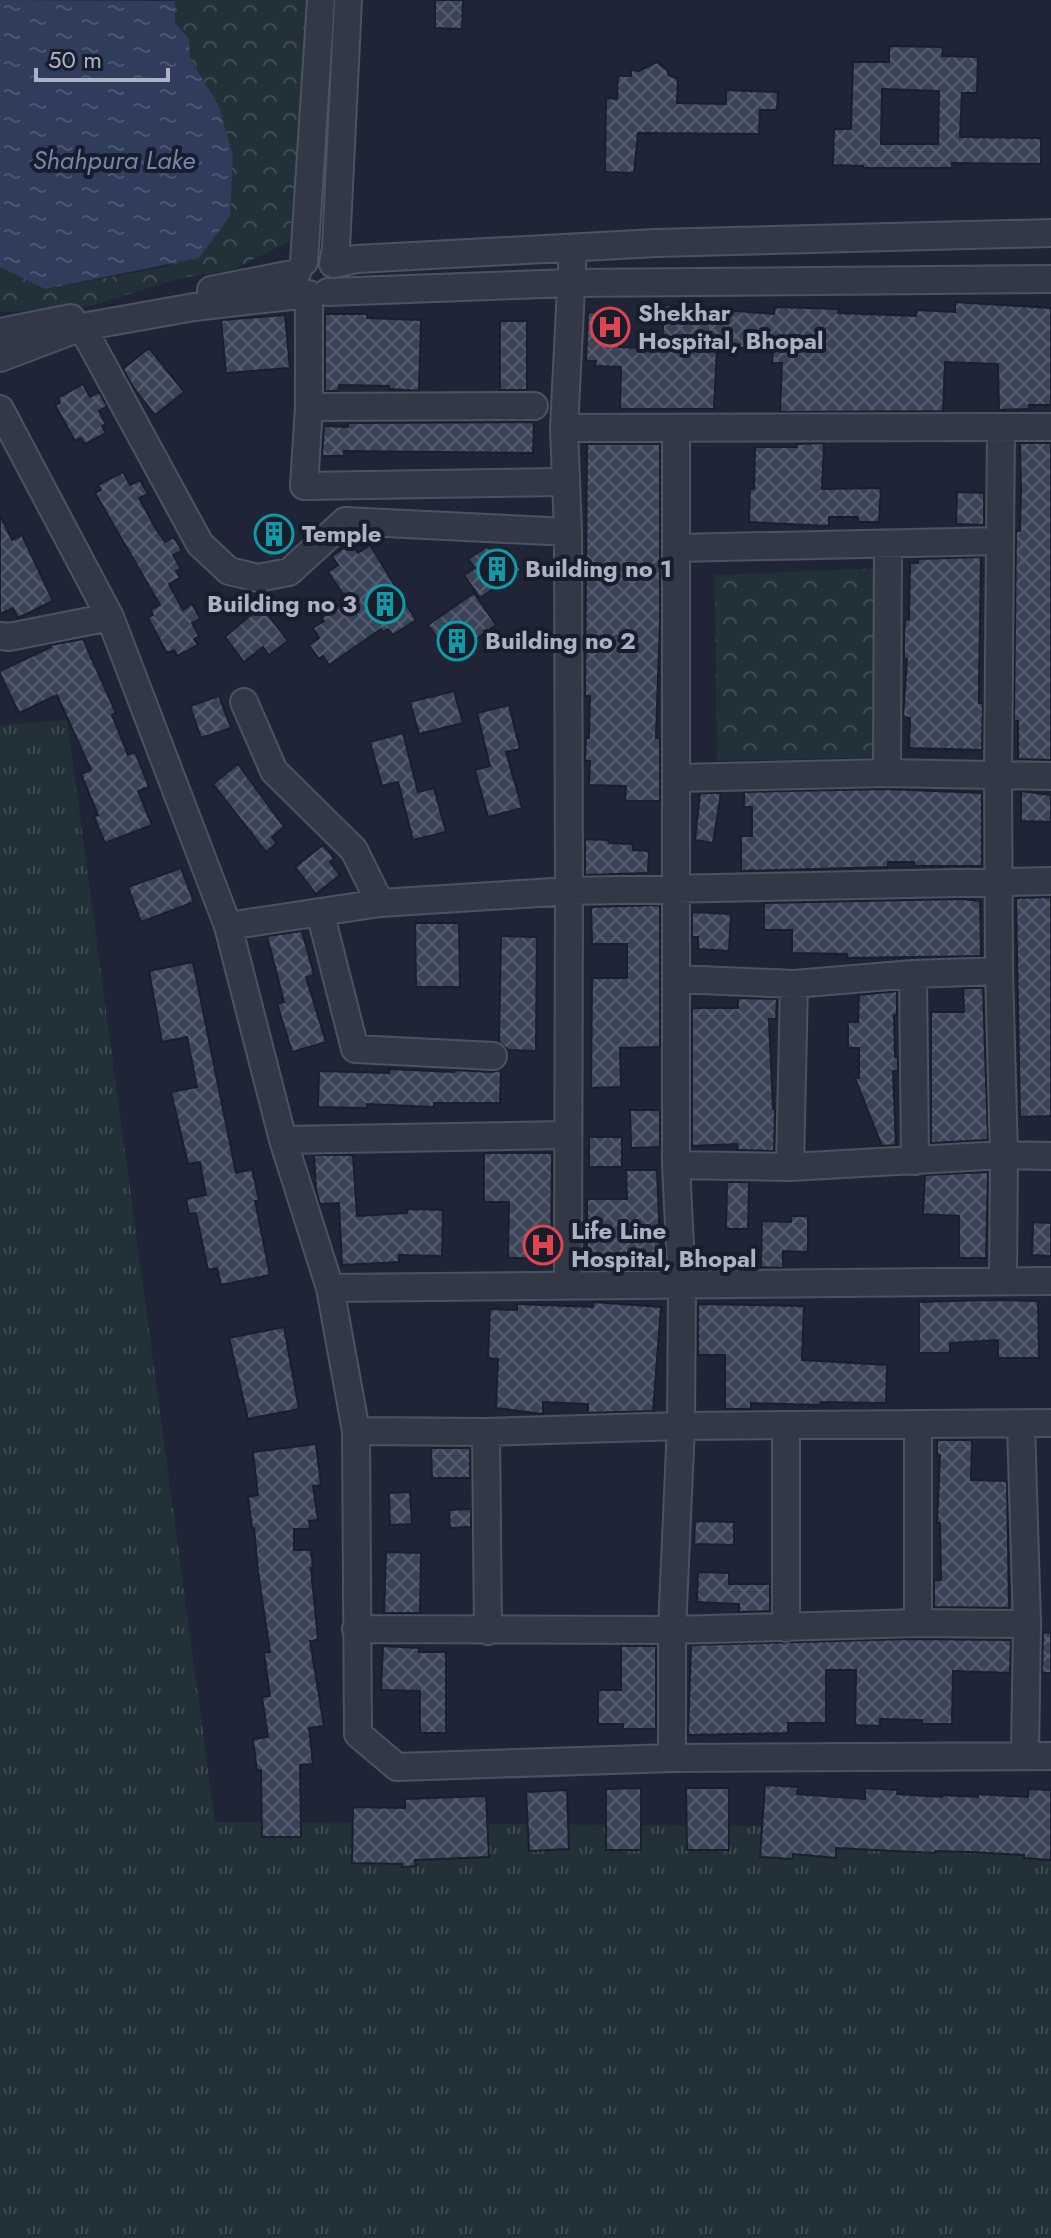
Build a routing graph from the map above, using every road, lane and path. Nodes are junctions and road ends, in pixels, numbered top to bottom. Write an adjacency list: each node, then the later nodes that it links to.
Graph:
1 (321, 0): 7 (street)
2 (348, 0): 5 (street)
3 (1051, 233): 4 (street)
4 (573, 248): 5 (street); 8 (street)
5 (333, 264): 7 (street)
6 (1051, 279): 8 (street)
7 (310, 280): 8 (street); 9 (street); 10 (street); 13 (street)
8 (570, 283): 16 (street)
9 (82, 327): 11 (street); 20 (street)
10 (0, 332)
11 (0, 358)
12 (534, 406): 13 (street)
13 (309, 407): 19 (street)
14 (0, 409): 24 (street)
15 (1051, 427): 18 (street)
16 (564, 428): 17 (street); 19 (street)
17 (676, 428): 18 (street); 23 (street)
18 (1001, 428): 21 (street)
19 (564, 482): 20 (street)
20 (568, 532): 34 (street)
21 (1000, 541): 22 (street); 28 (street)
22 (888, 544): 23 (street); 27 (street)
23 (676, 548): 30 (street)
24 (110, 617): 25 (street); 37 (street)
25 (0, 636)
26 (244, 702): 35 (street)
27 (887, 773): 28 (street); 30 (street)
28 (998, 775): 29 (street); 31 (street)
29 (1051, 776)
30 (677, 778): 33 (street)
31 (999, 881): 32 (street); 33 (street); 38 (street)
32 (1051, 881)
33 (676, 888): 34 (street); 40 (street)
34 (569, 891): 35 (street); 43 (street)
35 (380, 903): 36 (street)
36 (320, 912): 37 (street); 42 (street)
37 (228, 926): 44 (street)
38 (999, 971): 39 (street); 45 (street)
39 (913, 974): 41 (street); 47 (street)
40 (677, 979): 41 (street); 48 (street)
41 (794, 984): 49 (street)
42 (493, 1056)
43 (568, 1135): 44 (street); 52 (street)
44 (283, 1140): 54 (street)
45 (1004, 1155): 46 (street); 47 (street); 50 (street)
46 (1051, 1156)
47 (915, 1161): 49 (street)
48 (676, 1165): 49 (street); 53 (street)
49 (790, 1167)
50 (1003, 1281): 51 (street); 53 (street)
51 (1051, 1281)
52 (568, 1285): 53 (street); 54 (street)
53 (682, 1286): 58 (street)
54 (330, 1288): 60 (street)
55 (1051, 1423): 57 (street)
56 (918, 1424): 57 (street); 59 (street); 62 (street)
57 (1021, 1424): 63 (street)
58 (681, 1426): 59 (street); 61 (street); 66 (street)
59 (786, 1427): 64 (street)
60 (356, 1431): 61 (street); 65 (street)
61 (486, 1432): 67 (street)
62 (918, 1623): 63 (street); 64 (street)
63 (1027, 1624): 68 (street)
64 (786, 1628): 66 (street)
65 (356, 1629): 67 (street); 69 (street)
66 (672, 1630): 67 (street); 69 (street)
67 (488, 1631)
68 (1038, 1756): 69 (street)
69 (672, 1758)

